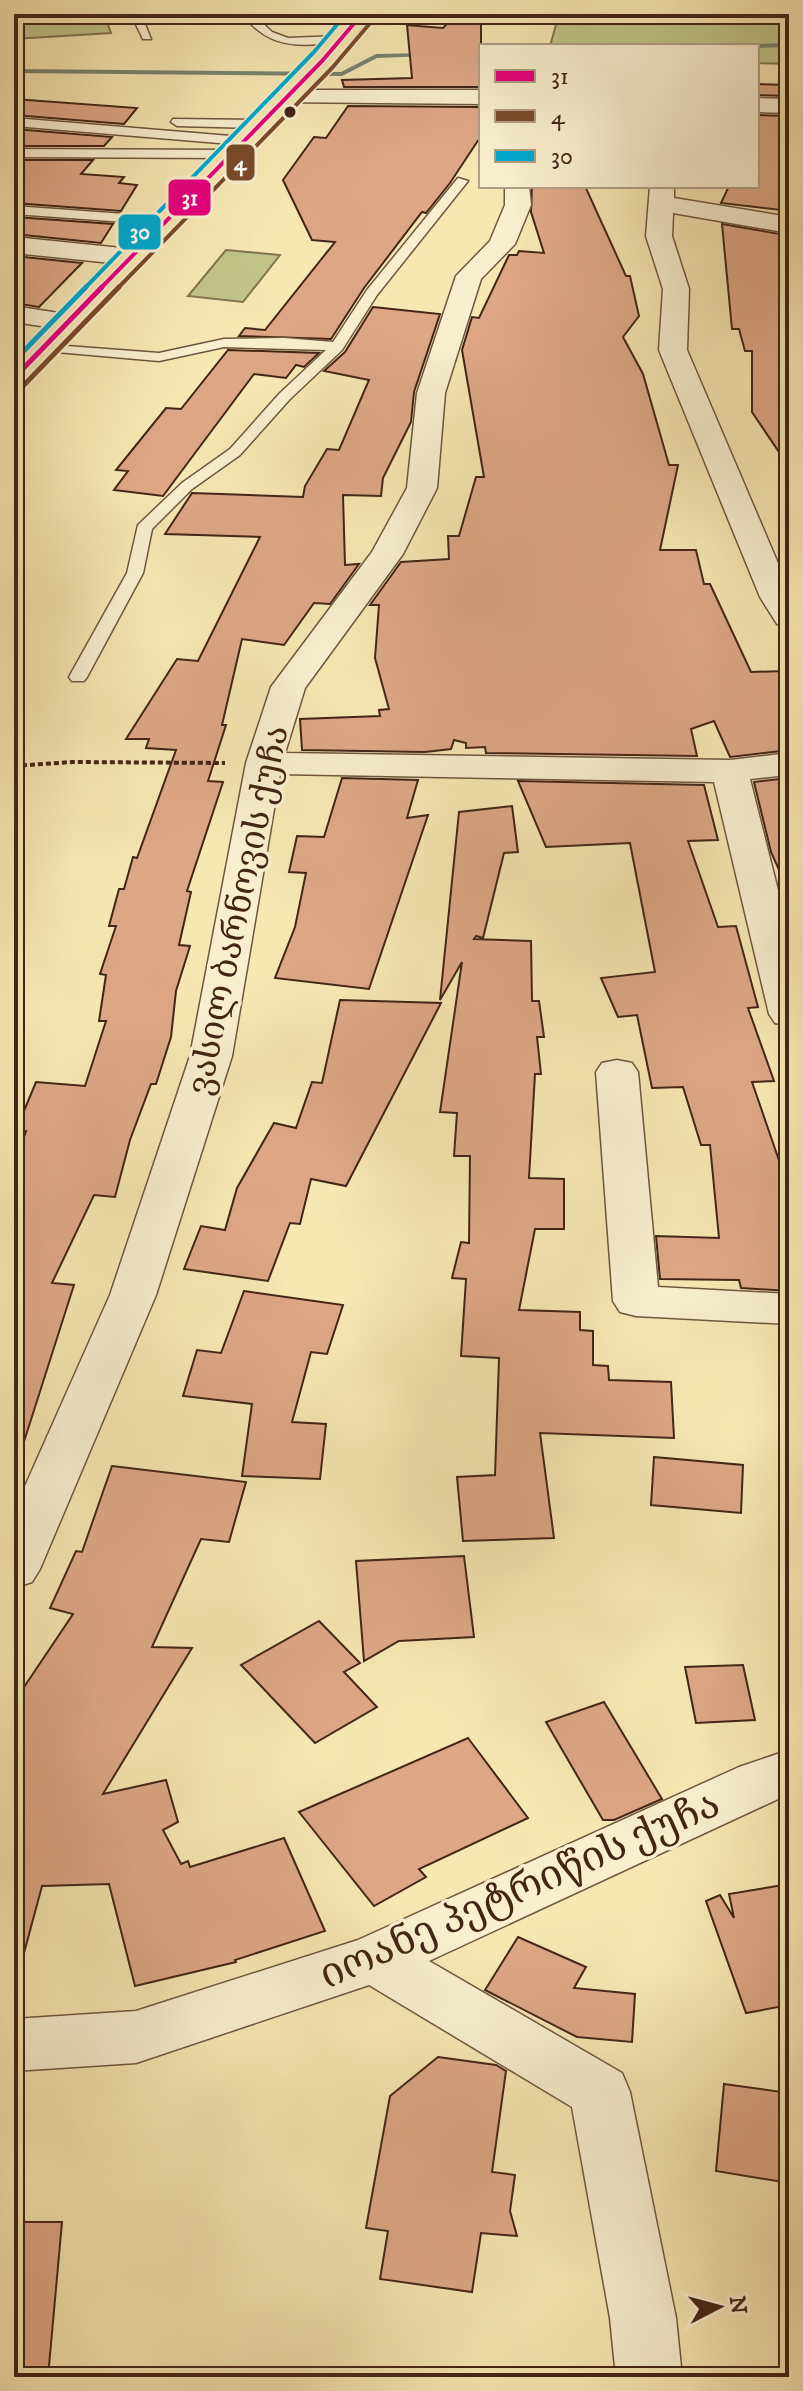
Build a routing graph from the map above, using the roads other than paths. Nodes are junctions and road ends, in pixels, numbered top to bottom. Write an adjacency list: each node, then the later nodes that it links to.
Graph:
1 (136, 14): 4 (lane)
2 (247, 14): 5 (lane)
3 (362, 14): 5 (main road)
4 (147, 37)
5 (340, 39): 6 (main road)
6 (294, 89): 7 (street); 12 (main road)
7 (479, 97)
8 (759, 105): 9 (street)
9 (789, 106)
10 (174, 121): 12 (lane)
11 (14, 122): 12 (lane)
12 (245, 140): 13 (lane); 18 (main road)
13 (14, 153)
14 (462, 181): 25 (lane)
15 (517, 188): 29 (street, ვასილ ბარნოვის ქუჩა)
16 (662, 195): 19 (street); 27 (street)
17 (14, 210): 18 (lane)
18 (166, 221): 21 (main road)
19 (789, 225)
20 (14, 245): 21 (street)
21 (131, 257): 23 (main road)
22 (14, 314): 23 (street)
23 (68, 322): 24 (main road)
24 (45, 347): 25 (lane); 26 (main road)
25 (337, 347): 28 (lane)
26 (14, 378)
27 (785, 603)
28 (78, 677)
29 (264, 763): 31 (street); 35 (street, ვასილ ბარნოვის ქუჩა)
30 (789, 764): 31 (street)
31 (730, 771): 32 (street)
32 (789, 1014)
33 (617, 1072): 34 (street)
34 (789, 1309)
35 (14, 1569)
36 (789, 1772): 37 (street, იოანე პეტრიწის ქუჩა)
37 (375, 1959): 38 (street, იოანე პეტრიწის ქუჩა); 39 (street)
38 (14, 2045)
39 (649, 2377)

